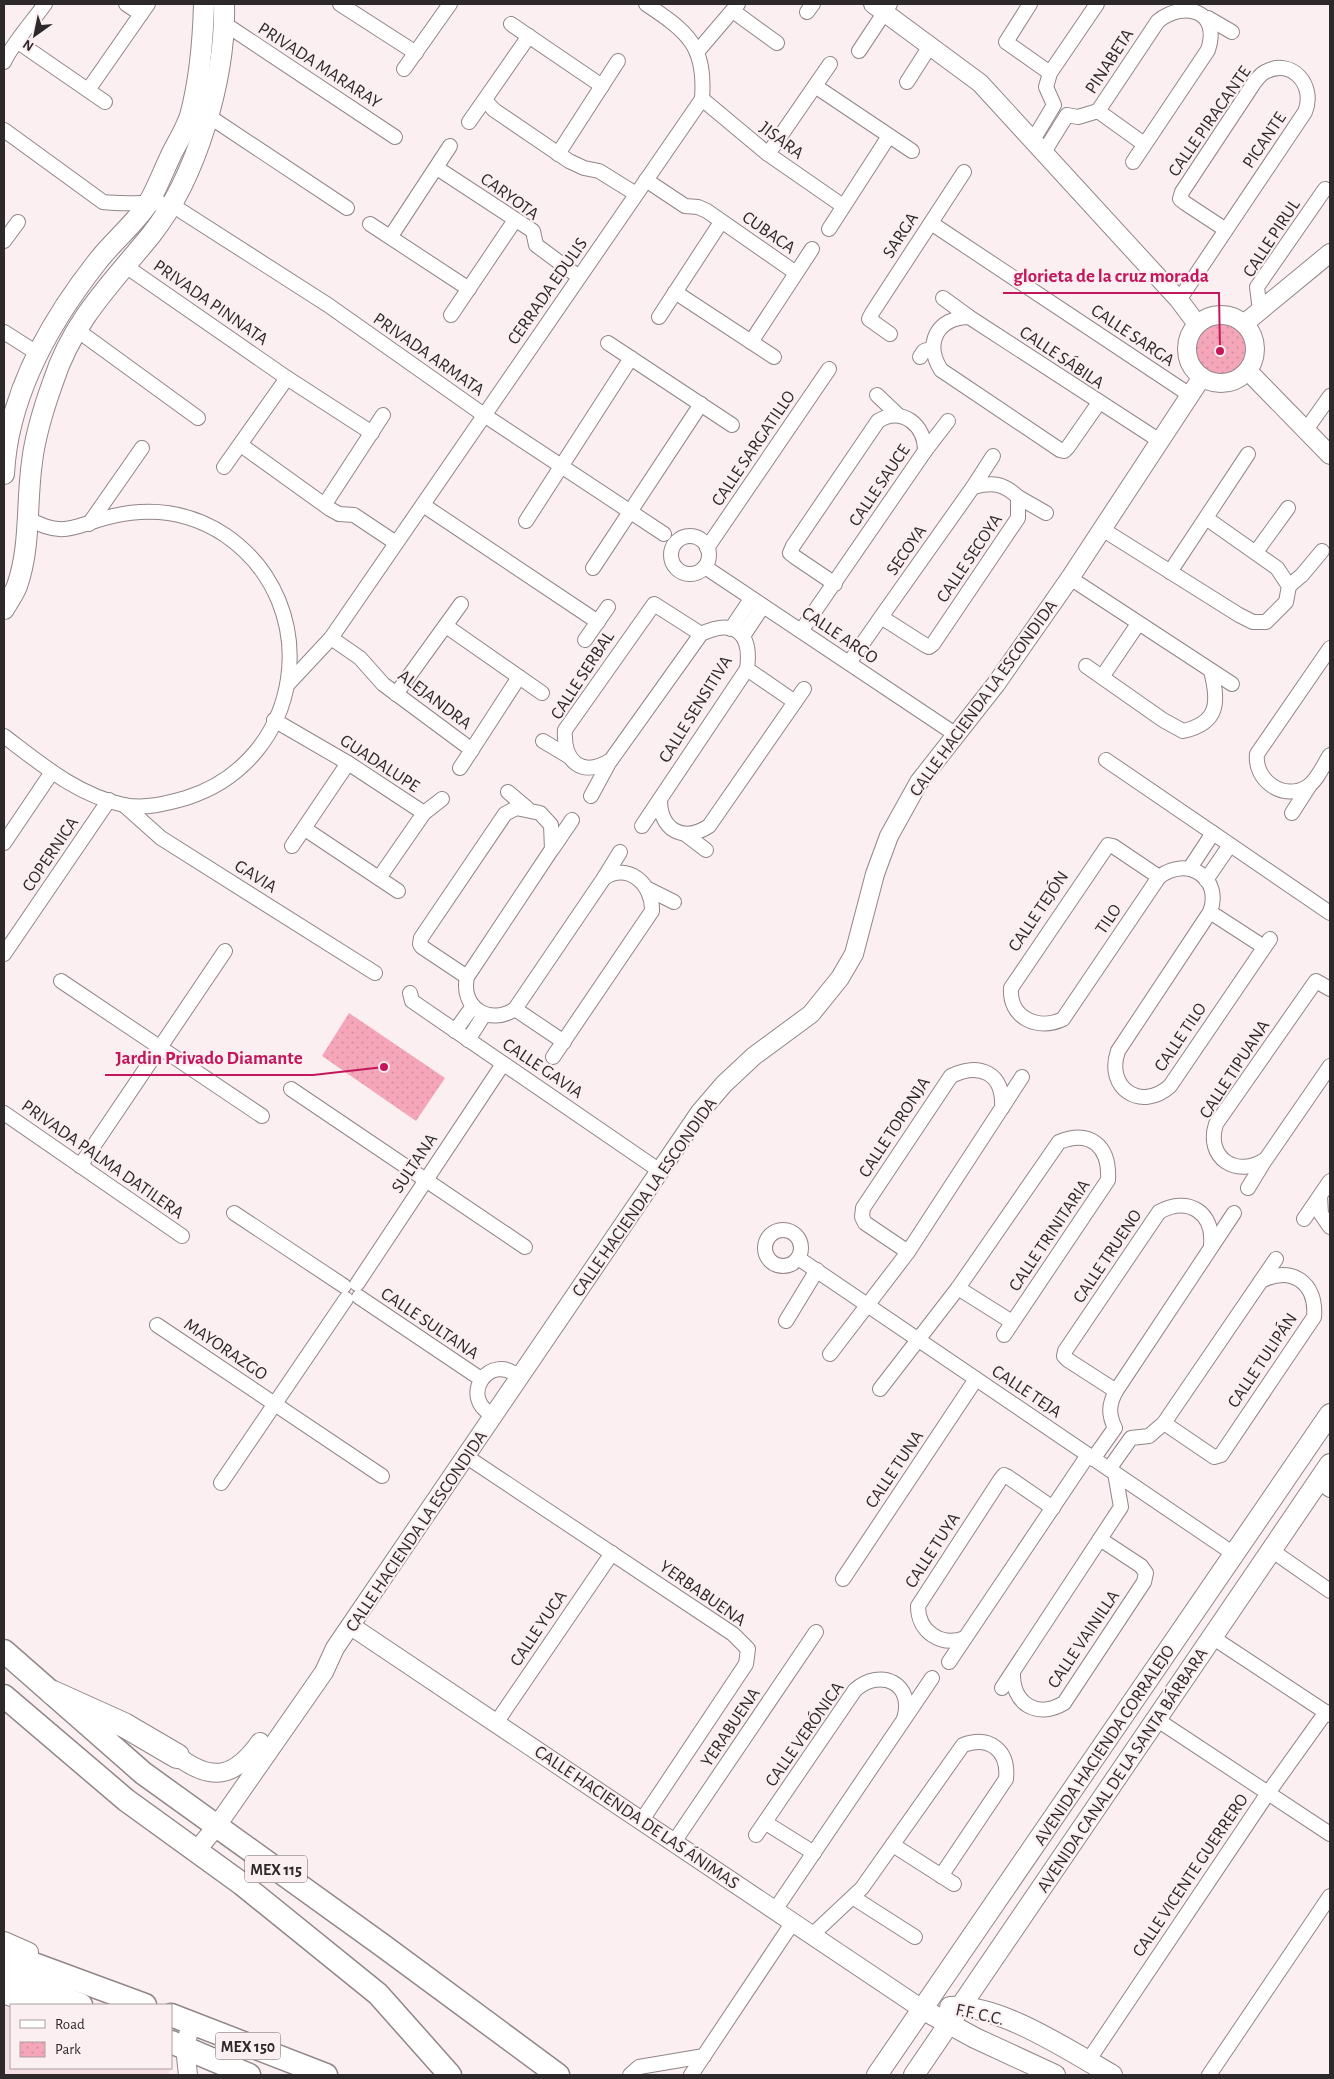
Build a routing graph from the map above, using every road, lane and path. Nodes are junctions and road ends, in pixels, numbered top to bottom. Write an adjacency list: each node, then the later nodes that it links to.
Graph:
1 (45, 4): 18 (street)
2 (126, 4): 12 (street)
3 (204, 4): 55 (main road)
4 (224, 4): 14 (main road)
5 (340, 4): 23 (street)
6 (450, 4): 23 (street)
7 (646, 4): 22 (street)
8 (1030, 4): 29 (street)
9 (1097, 4): 29 (street)
10 (882, 7): 20 (street); 21 (street)
11 (735, 8): 19 (street); 22 (street)
12 (144, 9): 33 (street)
13 (1203, 14): 16 (street); 37 (street, PINABETA); 43 (street)
14 (225, 24): 38 (main road); 42 (street, PRIVADA MARARAY)
15 (511, 24): 17 (street)
16 (1232, 32)
17 (529, 36): 31 (street); 34 (street)
18 (18, 42): 25 (street); 33 (street)
19 (777, 43)
20 (930, 46): 30 (street); 45 (street)
21 (859, 51)
22 (697, 52): 35 (street)
23 (416, 53): 27 (street)
24 (618, 61): 31 (street)
25 (4, 62)
26 (830, 64): 32 (street)
27 (404, 69)
28 (1291, 70): 65 (street, PICANTE); 65 (street, CALLE PIRACANTE)
29 (1050, 73): 45 (street)
30 (907, 82)
31 (602, 86): 47 (street)
32 (815, 86): 41 (street); 48 (street)
33 (88, 90): 36 (street)
34 (485, 100): 39 (street); 47 (street)
35 (702, 100): 48 (street, JISARA); 52 (street, CERRADA EDULIS)
36 (105, 102)
37 (1098, 111): 43 (street); 45 (street)
38 (210, 116): 56 (main road); 58 (street)
39 (470, 122)
40 (4, 130): 55 (street)
41 (889, 136): 46 (street); 57 (street)
42 (395, 137)
43 (1144, 144): 49 (street)
44 (450, 146): 50 (street)
45 (1039, 146): 76 (street)
46 (912, 151)
47 (558, 154): 54 (street)
48 (768, 154): 57 (street, JISARA)
49 (1133, 162)
50 (437, 168): 59 (street, CARYOTA); 66 (street)
51 (964, 172): 62 (street, SARGA)
52 (646, 180): 54 (street, CERRADA EDULIS); 61 (street, CUBACA)
53 (1325, 188): 77 (street, CALLE PIRUL)
54 (636, 194): 72 (street, CERRADA EDULIS)
55 (149, 202): 56 (street); 89 (main road)
56 (172, 205): 70 (main road); 103 (street, PRIVADA ARMATA)
57 (843, 206): 64 (street)
58 (347, 208)
59 (515, 220): 72 (street, CARYOTA); 73 (street)
60 (18, 222): 67 (street)
61 (721, 222): 71 (street, CUBACA); 74 (street)
62 (931, 223): 85 (street, SARGA); 98 (street, CALLE SARGA)
63 (370, 224): 66 (street)
64 (828, 229)
65 (1226, 230): 76 (street)
66 (391, 236): 73 (street)
67 (4, 240)
68 (812, 249): 71 (street)
69 (1330, 253): 77 (street)
70 (124, 265): 83 (main road); 95 (street, PRIVADA PINNATA)
71 (796, 273): 86 (street)
72 (579, 277): 103 (street, CERRADA EDULIS)
73 (469, 289): 78 (street)
74 (675, 292): 79 (street); 86 (street)
75 (943, 298): 80 (street, CALLE SÁBILA)
76 (1180, 300): 82 (street)
77 (1260, 311): 81 (street)
78 (451, 315)
79 (658, 317)
80 (969, 317): 88 (street); 101 (street, CALLE SÁBILA)
81 (1245, 323): 82 (street); 94 (street)
82 (1197, 324): 96 (street)
83 (76, 330): 105 (street); 128 (main road)
84 (4, 332): 89 (street)
85 (890, 334)
86 (750, 342): 92 (street)
87 (608, 343): 91 (street)
88 (933, 348): 90 (street); 101 (street)
89 (37, 353): 112 (main road)
90 (920, 357)
91 (631, 358): 100 (street); 118 (street)
92 (774, 358)
93 (830, 369): 135 (street, CALLE SARGATILLO)
94 (1248, 371): 96 (street); 108 (street)
95 (282, 374): 109 (street, PRIVADA PINNATA); 111 (street)
96 (1202, 377): 98 (street, CALLE HACIENDA LA ESCONDIDA)
97 (877, 395): 104 (street)
98 (1190, 395): 110 (street, CALLE HACIENDA LA ESCONDIDA)
99 (1330, 396): 108 (street)
100 (701, 404): 107 (street); 126 (street)
101 (1098, 404): 110 (street, CALLE SÁBILA)
102 (384, 415): 109 (street)
103 (484, 415): 118 (street, PRIVADA ARMATA); 124 (street, CERRADA EDULIS)
104 (898, 415): 114 (street, CALLE SAUCE); 142 (street, CALLE SAUCE)
105 (198, 418)
106 (948, 421): 114 (street)
107 (732, 425)
108 (1306, 430): 116 (street)
109 (372, 433): 123 (street)
110 (1160, 441): 132 (street, CALLE HACIENDA LA ESCONDIDA)
111 (241, 445): 119 (street); 123 (street)
112 (4, 448): 120 (main road)
113 (142, 448): 131 (street)
114 (925, 451): 142 (street, CALLE SAUCE)
115 (1248, 454): 129 (street)
116 (1330, 455)
117 (993, 456): 121 (street, SECOYA)
118 (561, 466): 126 (street, PRIVADA ARMATA); 130 (street)
119 (224, 468)
120 (4, 474)
121 (973, 487): 122 (street); 148 (street, SECOYA)
122 (1018, 497): 127 (street); 148 (street, CALLE SECOYA)
123 (325, 504): 134 (street)
124 (423, 505): 134 (street, CERRADA EDULIS); 149 (street)
125 (1288, 508): 137 (street)
126 (630, 511): 133 (street, PRIVADA ARMATA); 139 (street)
127 (1046, 513)
128 (27, 518): 131 (street); 147 (main road)
129 (1206, 518): 137 (street); 140 (street)
130 (526, 522)
131 (89, 524): 164 (street)
132 (1102, 529): 140 (street); 141 (street, CALLE HACIENDA LA ESCONDIDA)
133 (664, 534)
134 (396, 544): 155 (street, CERRADA EDULIS)
135 (707, 548): 138 (street); 138 (street)
136 (1322, 550): 143 (street)
137 (1256, 552): 143 (street)
138 (705, 567): 144 (street, CALLE ARCO)
139 (593, 568)
140 (1170, 572): 143 (street)
141 (1070, 578): 150 (street); 171 (street, CALLE HACIENDA LA ESCONDIDA)
142 (835, 584): 152 (street, CALLE SAUCE)
143 (1289, 586)
144 (757, 603): 152 (street, CALLE ARCO); 153 (street)
145 (461, 604): 151 (street)
146 (608, 607): 149 (street)
147 (4, 609)
148 (881, 617): 158 (street, SECOYA)
149 (598, 622): 156 (street)
150 (1138, 624): 161 (street); 163 (street)
151 (446, 626): 162 (street); 168 (street)
152 (801, 631): 158 (street, CALLE ARCO)
153 (737, 632): 154 (street); 160 (street, CALLE SENSITIVA)
154 (701, 634): 176 (street, CALLE SERBAL); 177 (street)
155 (331, 638): 164 (street, CERRADA EDULIS); 168 (street, ALEJANDRA)
156 (585, 640)
157 (1330, 648): 182 (street)
158 (849, 663): 171 (street, CALLE ARCO)
159 (1086, 666): 163 (street)
160 (747, 669): 169 (street); 186 (street, CALLE SENSITIVA)
161 (1211, 671): 163 (street); 165 (street)
162 (519, 677): 167 (street); 174 (street)
163 (1102, 677)
164 (289, 684): 170 (street)
165 (1232, 684)
166 (804, 689): 169 (street)
167 (542, 693)
168 (396, 694): 174 (street, ALEJANDRA)
169 (795, 702): 195 (street)
170 (274, 720): 179 (street, GUADALUPE); 188 (street)
171 (955, 734): 235 (street, CALLE HACIENDA LA ESCONDIDA)
172 (4, 736): 181 (street)
173 (543, 741): 176 (street)
174 (472, 750): 180 (street)
175 (1330, 755): 182 (street)
176 (568, 756): 177 (street)
177 (611, 760): 184 (street)
178 (1106, 760): 196 (street)
179 (348, 763): 190 (street, GUADALUPE); 194 (street)
180 (460, 768)
181 (52, 772): 187 (street); 197 (street)
182 (1310, 785): 191 (street)
183 (508, 792): 189 (street)
184 (591, 796)
185 (442, 798): 190 (street)
186 (660, 799): 193 (street, CALLE SENSITIVA); 195 (street)
187 (109, 800): 188 (street); 212 (street, COPERNICA)
188 (124, 804): 213 (street, GAVIA)
189 (527, 808): 199 (street); 214 (street)
190 (424, 813): 204 (street, GUADALUPE)
191 (1292, 813)
192 (572, 820): 199 (street)
193 (642, 826)
194 (305, 829): 198 (street); 204 (street)
195 (679, 832): 200 (street)
196 (1222, 839): 202 (street); 202 (street); 210 (street)
197 (4, 843)
198 (292, 846)
199 (552, 849): 214 (street)
200 (706, 850)
201 (620, 852): 205 (street)
202 (1198, 873): 203 (street); 209 (street)
203 (1159, 877): 220 (street, TILO); 220 (street, CALLE TEJÓN)
204 (379, 878): 207 (street)
205 (604, 878): 206 (street); 218 (street)
206 (648, 888): 208 (street); 223 (street)
207 (398, 891)
208 (674, 902)
209 (1210, 912): 209 (street, CALLE TILO)
210 (1330, 913)
211 (225, 951): 224 (street)
212 (4, 954)
213 (375, 973)
214 (467, 977): 219 (street)
215 (61, 981): 224 (street)
216 (1330, 989): 233 (street, CALLE TIPUANA)
217 (410, 993): 221 (street, CALLE GAVIA)
218 (515, 1010): 219 (street); 223 (street)
219 (478, 1011): 221 (street); 222 (street)
220 (1063, 1019)
221 (456, 1031): 222 (street, CALLE GAVIA)
222 (468, 1040): 226 (street, CALLE GAVIA)
223 (564, 1042): 225 (street)
224 (160, 1048): 232 (street); 234 (street)
225 (553, 1057)
226 (503, 1064): 235 (street, CALLE GAVIA); 236 (street, SULTANA)
227 (1330, 1066): 233 (street)
228 (1022, 1077): 230 (street)
229 (291, 1089): 236 (street)
230 (1002, 1108): 247 (street); 247 (street, CALLE TORONJA)
231 (4, 1113): 234 (street, PRIVADA PALMA DATILERA)
232 (262, 1116)
233 (1266, 1159): 238 (street)
234 (80, 1166): 244 (street, PRIVADA PALMA DATILERA)
235 (660, 1171): 261 (street, CALLE HACIENDA LA ESCONDIDA)
236 (425, 1180): 246 (street); 253 (street, SULTANA)
237 (1330, 1181): 239 (street)
238 (1248, 1188)
239 (1320, 1196): 242 (street); 243 (street)
240 (234, 1213): 253 (street, CALLE SULTANA)
241 (1234, 1213): 245 (street)
242 (1304, 1219)
243 (1330, 1227)
244 (182, 1236)
245 (1211, 1245): 265 (street); 265 (street, CALLE TRUENO)
246 (525, 1247)
247 (908, 1252): 254 (street)
248 (798, 1258): 250 (street, CALLE TEJA)
249 (1276, 1259): 251 (street)
250 (817, 1270): 254 (street, CALLE TEJA); 255 (street)
251 (1261, 1281): 269 (street); 269 (street, CALLE TULIPÁN)
252 (958, 1288): 256 (street); 256 (street, CALLE TRINITARIA); 259 (street, CALLE TRINITARIA)
253 (351, 1292): 262 (street, CALLE SULTANA); 266 (street, SULTANA)
254 (867, 1304): 259 (street, CALLE TEJA); 260 (street)
255 (786, 1321)
256 (1012, 1322): 258 (street, CALLE TRINITARIA)
257 (157, 1325): 266 (street, MAYORAZGO)
258 (1004, 1335)
259 (918, 1338): 263 (street, CALLE TEJA); 264 (street, CALLE TRINITARIA)
260 (830, 1354)
261 (520, 1378): 262 (street, CALLE SULTANA); 268 (street, CALLE HACIENDA LA ESCONDIDA)
262 (481, 1379): 268 (street, CALLE SULTANA)
263 (976, 1379): 271 (street, CALLE TEJA); 282 (street, CALLE TUNA)
264 (880, 1389)
265 (1116, 1391): 271 (street)
266 (274, 1404): 274 (street, MAYORAZGO); 275 (street, SULTANA)
267 (1330, 1414): 281 (main road, AVENIDA HACIENDA CORRALEJO)
268 (495, 1416): 270 (street, CALLE HACIENDA LA ESCONDIDA)
269 (1164, 1423): 273 (street)
270 (466, 1457): 280 (street, YERBABUENA); 284 (street, CALLE HACIENDA LA ESCONDIDA)
271 (1091, 1457): 273 (street, CALLE TEJA); 277 (street)
272 (1330, 1464): 276 (main road, AVENIDA CANAL DE LA SANTA BÁRBARA)
273 (1112, 1471): 278 (street); 281 (street, CALLE TEJA)
274 (382, 1476)
275 (221, 1483)
276 (1324, 1486): 279 (main road, AVENIDA CANAL DE LA SANTA BÁRBARA)
277 (1053, 1508): 287 (street); 287 (street, CALLE TUYA)
278 (1100, 1539): 291 (street); 291 (street, CALLE VAINILLA)
279 (1271, 1550): 283 (street); 286 (main road, AVENIDA CANAL DE LA SANTA BÁRBARA)
280 (612, 1553): 299 (street, CALLE YUCA); 302 (street, YERBABUENA)
281 (1234, 1554): 328 (main road, AVENIDA HACIENDA CORRALEJO)
282 (843, 1579)
283 (1330, 1591)
284 (351, 1626): 288 (street, CALLE HACIENDA LA ESCONDIDA); 299 (street, CALLE HACIENDA DE LAS ÁNIMAS)
285 (816, 1632): 307 (street, YERABUENA)
286 (1212, 1637): 296 (street); 297 (main road, AVENIDA CANAL DE LA SANTA BÁRBARA)
287 (965, 1638): 290 (street)
288 (335, 1648): 300 (street); 304 (street, CALLE HACIENDA LA ESCONDIDA)
289 (4, 1650): 294 (main road, MEX 115)
290 (949, 1662)
291 (1013, 1672): 293 (street)
292 (932, 1678): 298 (street, CALLE VERÓNICA)
293 (1002, 1688)
294 (53, 1693): 300 (highway); 304 (main road, MEX 115)
295 (4, 1696): 309 (main road, MEX 115)
296 (1328, 1713): 301 (street, CALLE VICENTE GUERRERO)
297 (1156, 1719): 301 (street); 327 (main road, AVENIDA CANAL DE LA SANTA BÁRBARA)
298 (903, 1722): 303 (street, CALLE VERÓNICA); 310 (street, CALLE VERÓNICA)
299 (496, 1723): 302 (street, CALLE HACIENDA DE LAS ÁNIMAS)
300 (177, 1756)
301 (1268, 1793): 305 (street); 333 (street, CALLE VICENTE GUERRERO)
302 (642, 1820): 307 (street, CALLE HACIENDA DE LAS ÁNIMAS)
303 (766, 1822): 306 (street, CALLE VERÓNICA); 310 (street)
304 (216, 1827): 309 (street, CALLE HACIENDA LA ESCONDIDA); 338 (main road, MEX 115)
305 (1330, 1834)
306 (756, 1836)
307 (674, 1842): 315 (street, CALLE HACIENDA DE LAS ÁNIMAS)
308 (893, 1845): 311 (street); 311 (street); 314 (street)
309 (196, 1851): 337 (main road, MEX 115)
310 (814, 1853): 315 (street, CALLE VERÓNICA)
311 (940, 1876): 312 (street)
312 (954, 1884)
313 (1330, 1896): 345 (street)
314 (854, 1898): 317 (street); 318 (street)
315 (775, 1910): 316 (street, CALLE HACIENDA DE LAS ÁNIMAS)
316 (793, 1922): 317 (street, CALLE HACIENDA DE LAS ÁNIMAS); 332 (street)
317 (812, 1935): 328 (street, CALLE HACIENDA DE LAS ÁNIMAS)
318 (915, 1937)
319 (4, 1941): 321 (street)
320 (4, 1952): 321 (main road)
321 (53, 1971): 326 (main road)
322 (4, 1973): 324 (main road)
323 (4, 1994): 324 (street)
324 (53, 1994): 325 (main road)
325 (78, 2004)
326 (142, 2004)
327 (961, 2006): 328 (main road, F.F. C.C.); 330 (main road, AVENIDA CANAL DE LA SANTA BÁRBARA); 333 (main road, F.F. C.C.)
328 (922, 2009): 330 (main road, F.F. C.C.); 341 (main road, AVENIDA HACIENDA CORRALEJO)
329 (181, 2019): 331 (street); 336 (main road, MEX 150)
330 (949, 2024): 342 (main road, AVENIDA CANAL DE LA SANTA BÁRBARA); 343 (main road, F.F. C.C.)
331 (178, 2045): 334 (street); 335 (main road, MEX 150)
332 (704, 2056): 339 (street); 340 (street)
333 (1088, 2061): 344 (main road, F.F. C.C.)
334 (188, 2075)
335 (249, 2075)
336 (326, 2075)
337 (450, 2075)
338 (558, 2075)
339 (630, 2075)
340 (691, 2075)
341 (877, 2075)
342 (914, 2075)
343 (1055, 2075)
344 (1112, 2075)
345 (1209, 2075)

